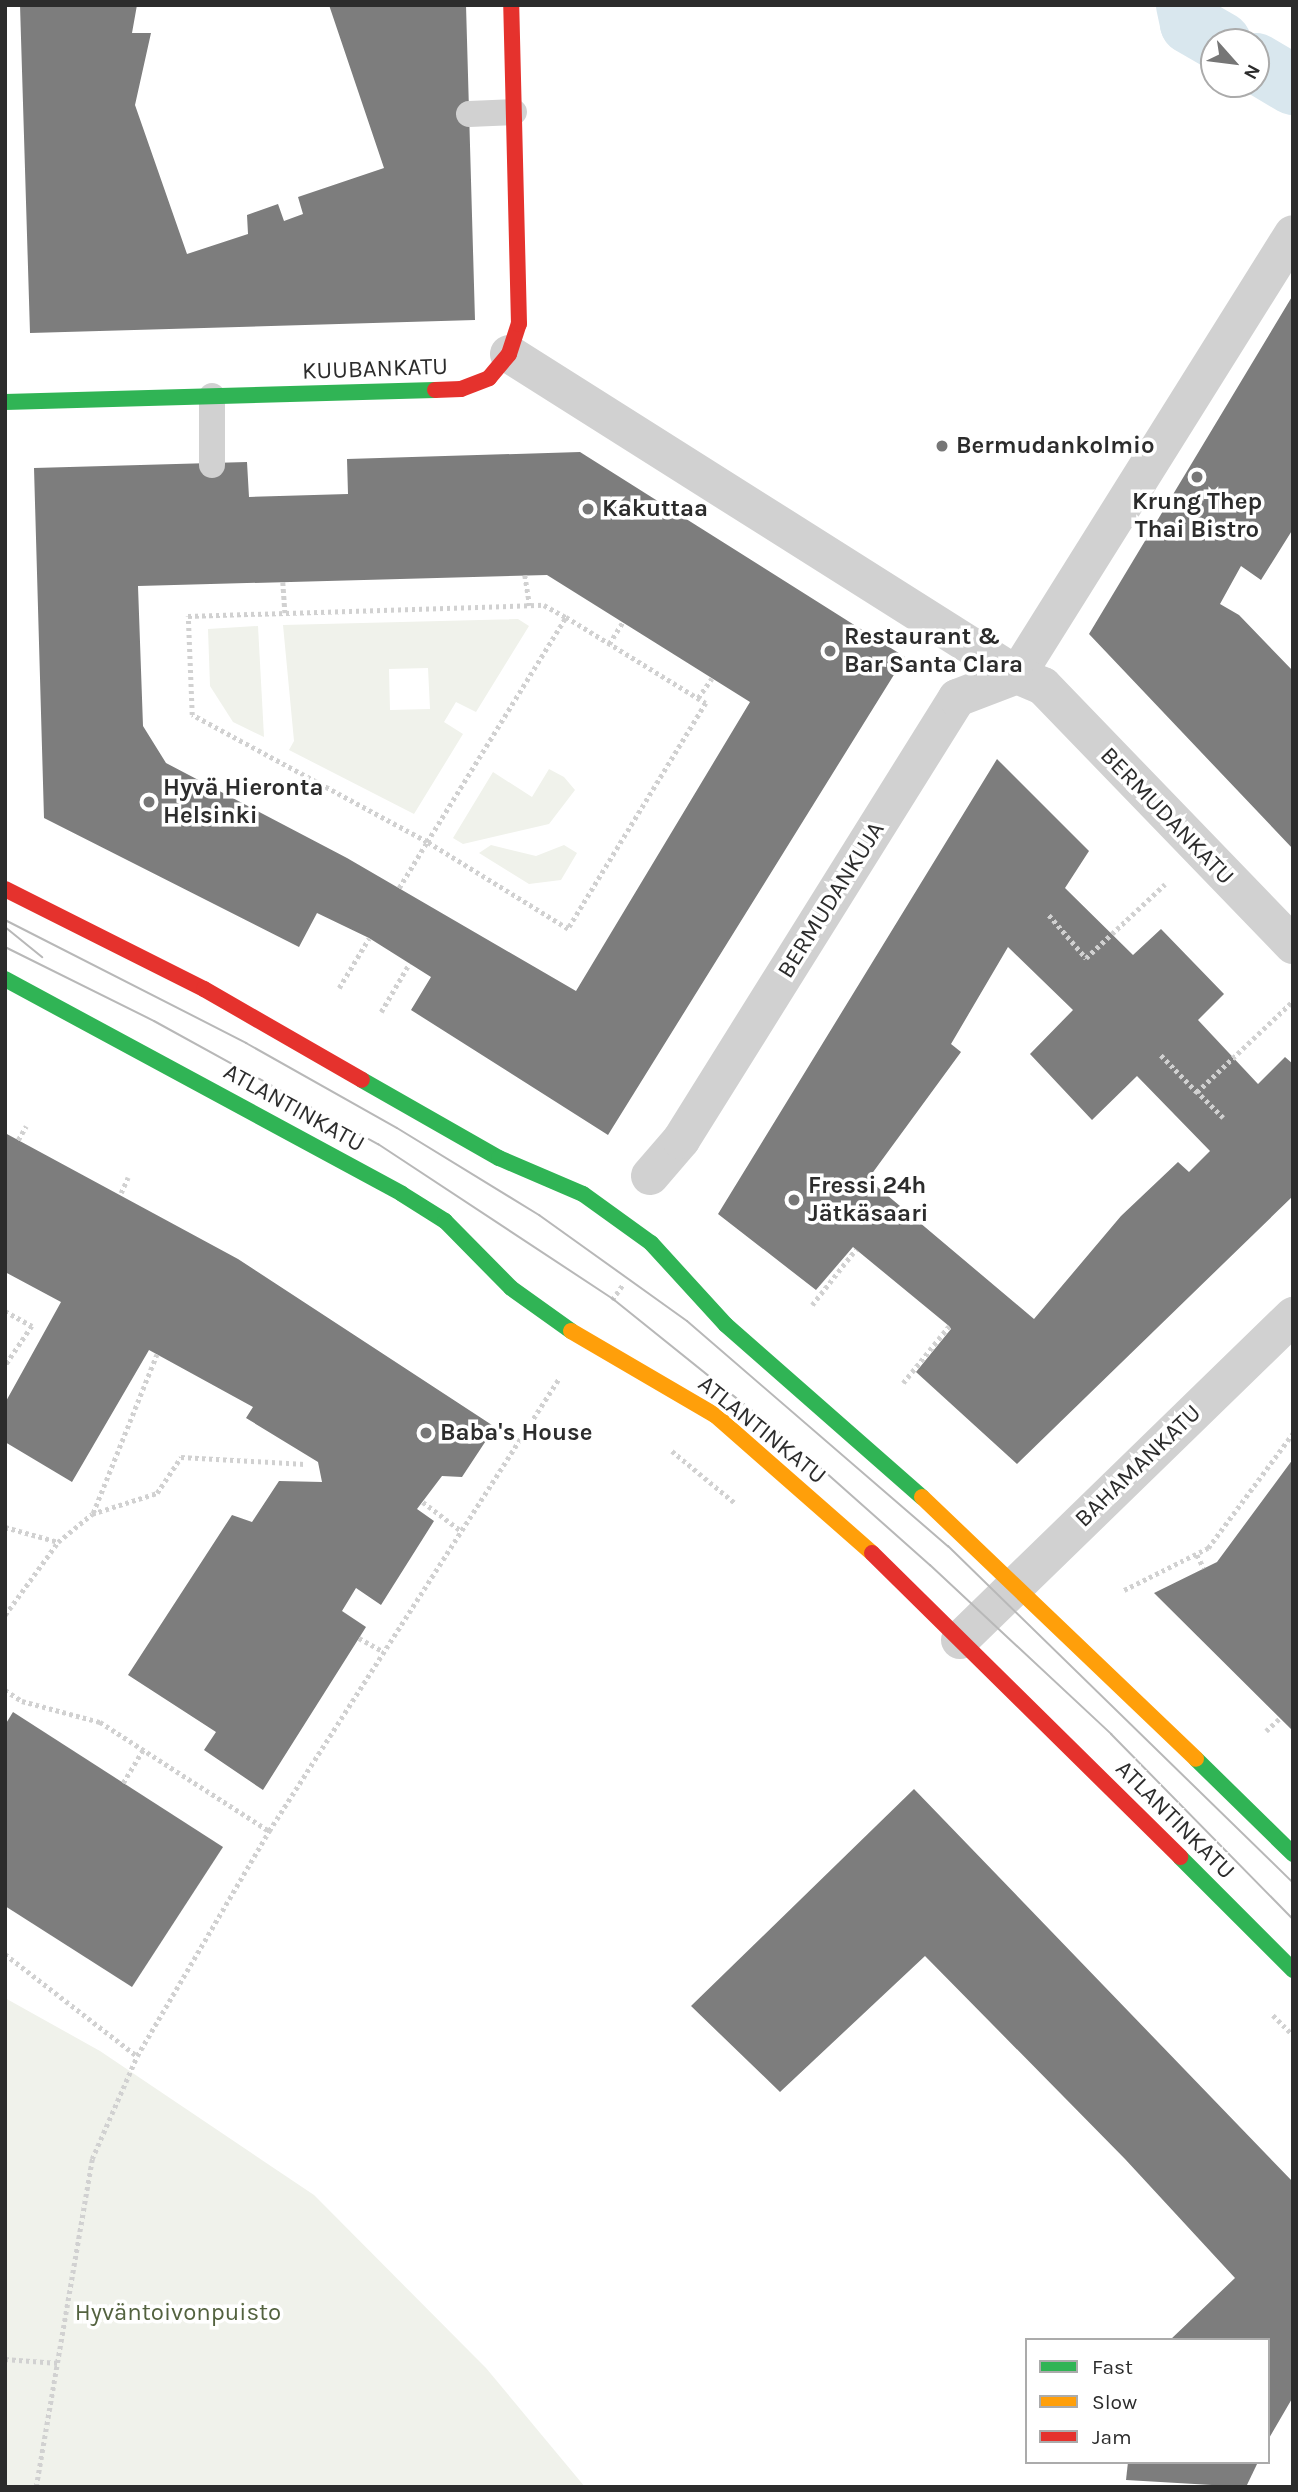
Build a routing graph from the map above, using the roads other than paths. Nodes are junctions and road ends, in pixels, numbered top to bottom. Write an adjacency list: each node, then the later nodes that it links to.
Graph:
1 (511, 5): 2 (street, KUUBANKATU)
2 (514, 112): 3 (lane); 5 (street, KUUBANKATU)
3 (469, 114)
4 (1293, 234): 9 (street)
5 (509, 354): 6 (street, KUUBANKATU); 9 (street)
6 (212, 396): 7 (street, KUUBANKATU); 8 (lane)
7 (5, 402)
8 (212, 465)
9 (1030, 681): 11 (street, BERMUDANKATU); 13 (street, BERMUDANKUJA)
10 (5, 889): 15 (street)
11 (1293, 945)
12 (5, 979): 16 (street, ATLANTINKATU)
13 (650, 1176)
14 (1293, 1316): 15 (street, BAHAMANKATU)
15 (1017, 1584): 16 (street, BAHAMANKATU); 17 (street)
16 (972, 1628): 18 (street, ATLANTINKATU)
17 (1293, 1854)
18 (1293, 1970)

